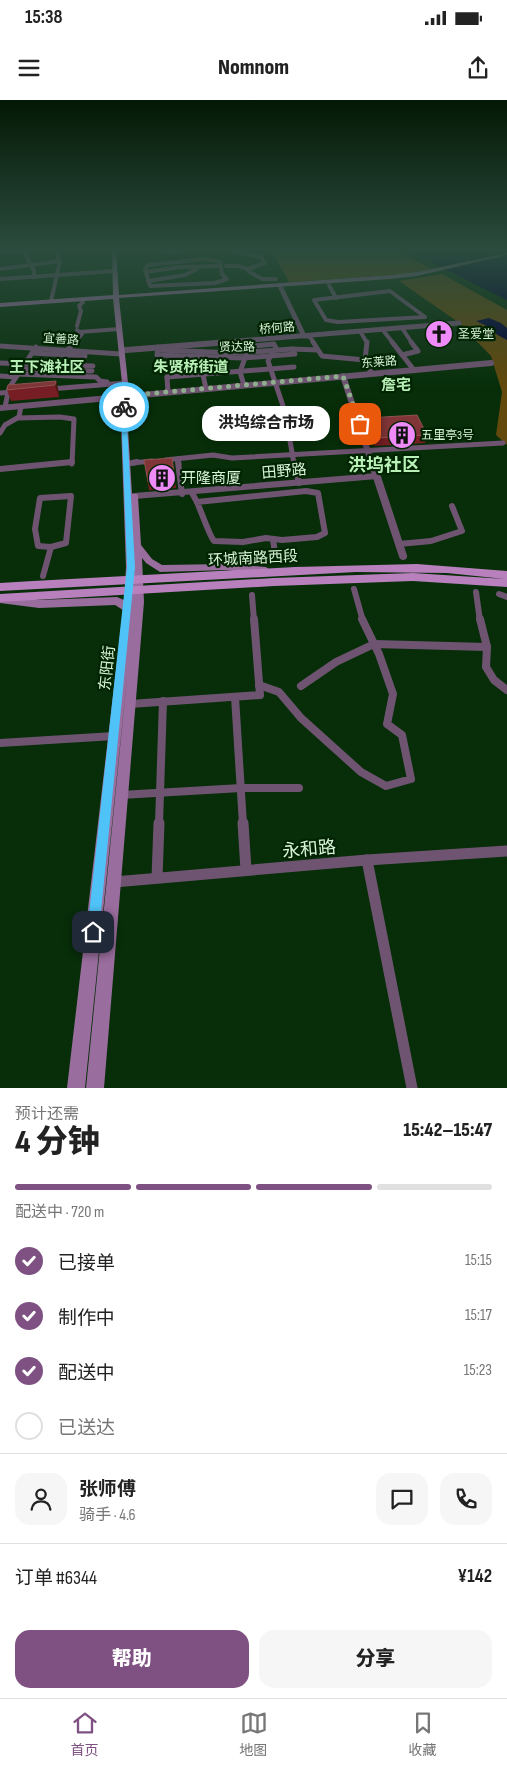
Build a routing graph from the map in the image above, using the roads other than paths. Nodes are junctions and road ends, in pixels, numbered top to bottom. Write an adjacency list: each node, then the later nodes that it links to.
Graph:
1 (52, 295): 9 (street)
2 (154, 295): 7 (main road)
3 (165, 295): 7 (main road)
4 (284, 295): 18 (street)
5 (358, 295): 8 (street)
6 (396, 295): 8 (street)
7 (118, 298): 9 (main road); 10 (main road); 13 (main road, 东阳街); 27 (main road, 东阳街)
8 (336, 298)
9 (51, 302): 11 (main road)
10 (83, 302): 11 (main road); 15 (street)
11 (0, 307)
12 (460, 323): 14 (street, 桥何路)
13 (119, 328): 15 (street); 27 (main road, 东阳街)
14 (402, 328): 16 (street, 桥何路); 32 (street)
15 (78, 329): 22 (street)
16 (382, 330): 17 (street, 桥何路); 32 (street)
17 (360, 331): 18 (street, 桥何路); 36 (street)
18 (304, 336): 21 (street, 桥何路); 25 (street)
19 (0, 346): 20 (street, 宜善路)
20 (36, 347): 22 (street, 宜善路); 28 (street)
21 (158, 348): 26 (street); 27 (street, 桥何路); 34 (street, 贤达路)
22 (68, 349): 27 (street, 宜善路)
23 (292, 349): 24 (street); 25 (street, 贤达路); 35 (street, 贤达路)
24 (275, 350): 26 (street); 31 (street); 35 (street)
25 (318, 350): 36 (street)
26 (192, 351): 30 (street)
27 (124, 352): 54 (main road, 东阳街); 63 (main road, 东阳街)
28 (32, 353): 29 (street); 39 (street)
29 (64, 354): 33 (street); 41 (street)
30 (202, 354): 31 (street, 贤达路); 34 (street, 贤达路); 47 (street)
31 (246, 355): 35 (street, 贤达路); 46 (street)
32 (402, 355): 45 (street)
33 (85, 356)
34 (177, 356): 53 (street)
35 (271, 356): 44 (street)
36 (364, 360): 48 (street)
37 (0, 363): 39 (street)
38 (491, 363): 45 (street, 东莱路)
39 (23, 366): 40 (street); 41 (street); 50 (street)
40 (0, 367)
41 (58, 367): 43 (street); 51 (street)
42 (294, 367): 44 (street)
43 (93, 368)
44 (270, 368): 46 (street); 55 (street)
45 (414, 370): 48 (street, 东莱路)
46 (240, 371): 47 (street); 56 (street)
47 (203, 374): 53 (street); 58 (street)
48 (372, 374): 52 (street, 东莱路)
49 (0, 376): 50 (street)
50 (17, 376): 51 (street); 60 (street)
51 (53, 376): 54 (street)
52 (343, 376): 55 (street, 东莱路); 69 (street)
53 (167, 377): 61 (street)
54 (124, 383): 57 (street); 63 (main road, 东阳街)
55 (274, 383): 56 (street, 东莱路); 70 (street)
56 (244, 385): 58 (street, 东莱路)
57 (46, 389)
58 (206, 389): 61 (street, 东莱路)
59 (27, 391): 60 (street)
60 (7, 392): 62 (street); 65 (street)
61 (168, 392): 63 (street, 东莱路)
62 (0, 393)
63 (126, 396): 64 (street, 东莱路); 72 (main road, 东阳街); 89 (main road, 东阳街)
64 (21, 406): 65 (street, 东莱路); 66 (street)
65 (2, 407)
66 (17, 418): 67 (street); 73 (street)
67 (0, 433)
68 (503, 443): 69 (street)
69 (369, 449): 70 (street); 74 (street)
70 (292, 454): 71 (street); 75 (street)
71 (178, 459): 72 (street); 77 (street)
72 (132, 463): 78 (main road, 东阳街)
73 (0, 469)
74 (376, 476): 75 (street, 田野路); 82 (street)
75 (299, 483): 76 (street, 田野路)
76 (192, 493): 77 (street, 田野路); 79 (street)
77 (182, 494): 78 (street, 田野路)
78 (134, 496): 84 (main road, 东阳街)
79 (196, 502): 81 (street); 81 (street)
80 (452, 506): 82 (street)
81 (274, 539): 86 (street)
82 (399, 544): 85 (street)
83 (51, 547): 83 (street); 87 (street)
84 (138, 547): 86 (main road); 89 (main road, 东阳街)
85 (404, 556)
86 (277, 566): 88 (main road, 环城南路西段); 89 (main road, 环城南路西段)
87 (43, 576)
88 (507, 576)
89 (134, 584): 90 (main road, 环城南路西段); 91 (main road, 环城南路西段); 96 (main road, 环城南路西段); 98 (main road, 东阳街); 106 (main road, 东阳街)
90 (507, 584)
91 (0, 587)
92 (354, 589): 99 (street)
93 (476, 592): 100 (street)
94 (499, 594): 97 (street)
95 (252, 595): 101 (street)
96 (0, 598): 98 (main road)
97 (507, 598)
98 (128, 608): 107 (main road, 东阳街)
99 (374, 644): 100 (street); 101 (street); 102 (street)
100 (488, 647): 103 (street)
101 (259, 685): 104 (street)
102 (301, 686)
103 (507, 690)
104 (235, 697): 105 (street); 109 (street)
105 (163, 701): 106 (street); 111 (street)
106 (130, 704): 112 (main road, 东阳街)
107 (114, 736): 108 (street); 118 (main road, 东阳街)
108 (0, 743)
109 (241, 788): 110 (street); 111 (street); 115 (street)
110 (299, 788)
111 (160, 793): 112 (street); 116 (street)
112 (122, 794): 117 (main road, 东阳街)
113 (507, 851): 114 (street, 永和路)
114 (367, 860): 115 (street, 永和路); 120 (street)
115 (246, 870): 116 (street, 永和路)
116 (158, 878): 117 (street, 永和路)
117 (113, 882): 119 (main road, 东阳街)
118 (76, 1088)
119 (95, 1088)
120 (412, 1088)

